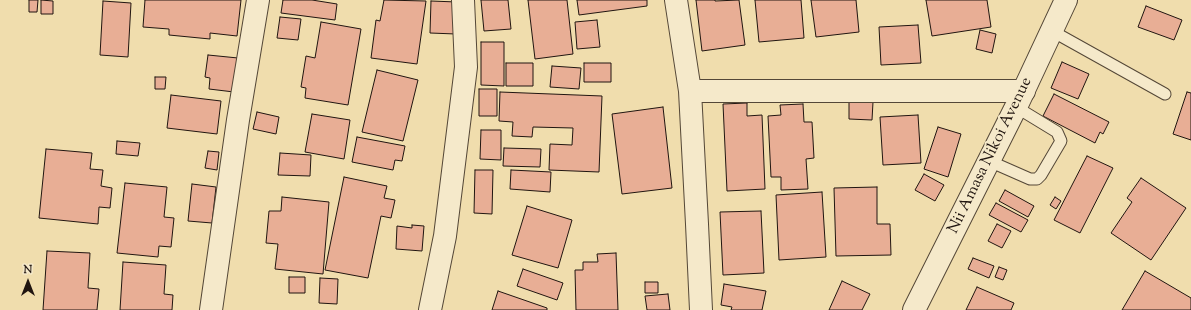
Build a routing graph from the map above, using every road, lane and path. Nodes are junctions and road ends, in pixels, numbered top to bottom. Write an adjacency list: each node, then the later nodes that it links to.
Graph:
1 (258, 0): 10 (street)
2 (463, 0): 11 (street)
3 (676, 0): 6 (street)
4 (1066, 0): 5 (street, Nii Amasa Nikoi Avenue)
5 (1052, 31): 7 (lane); 8 (street, Nii Amasa Nikoi Avenue)
6 (690, 91): 8 (street); 12 (street)
7 (1165, 94)
8 (1020, 99): 9 (street, Nii Amasa Nikoi Avenue); 9 (lane)
9 (989, 161): 13 (street, Nii Amasa Nikoi Avenue)
10 (211, 310)
11 (430, 310)
12 (701, 310)
13 (914, 310)

